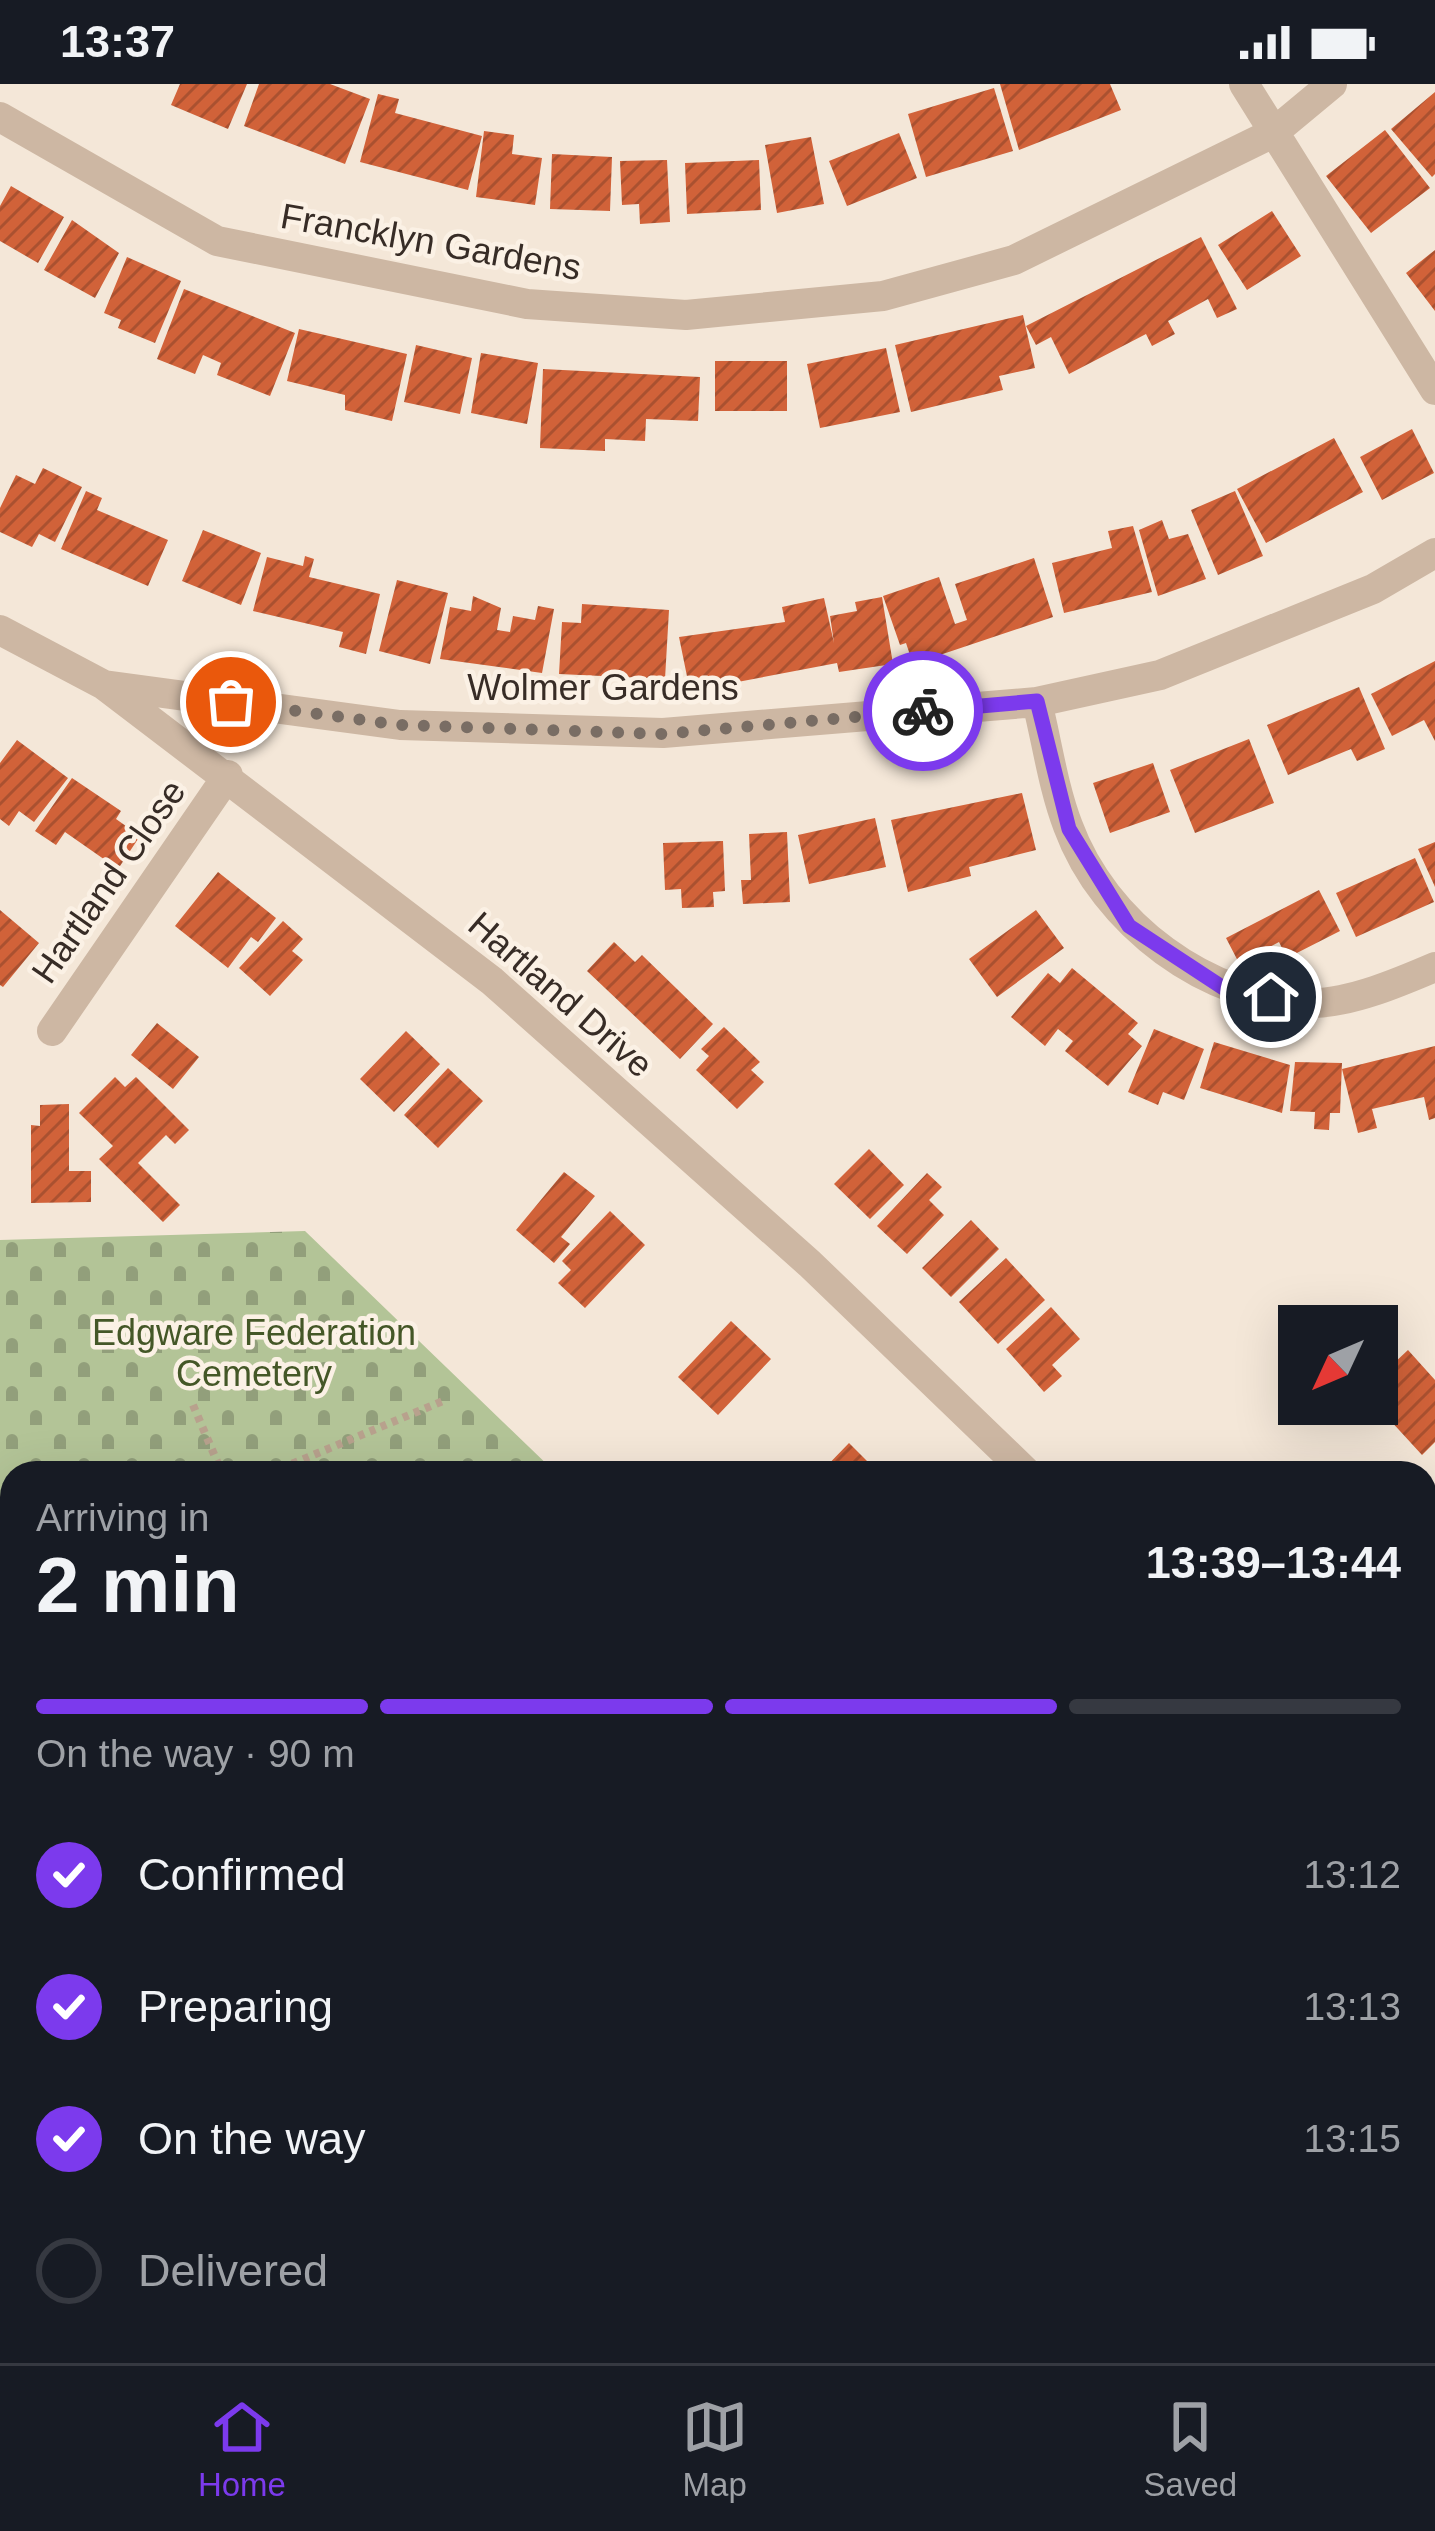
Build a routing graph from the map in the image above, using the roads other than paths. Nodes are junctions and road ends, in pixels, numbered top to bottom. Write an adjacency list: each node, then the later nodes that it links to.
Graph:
1 (1244, 84): 4 (street)
2 (1332, 84): 4 (street, Francklyn Gardens)
3 (0, 117): 4 (street, Francklyn Gardens)
4 (1273, 133): 5 (street)
5 (1435, 390)
6 (1435, 553): 9 (street, Wolmer Gardens)
7 (0, 630): 8 (street, Hartland Drive)
8 (104, 685): 9 (street, Wolmer Gardens); 10 (street, Hartland Drive)
9 (1037, 701): 11 (street)
10 (228, 776): 12 (street, Hartland Close); 13 (street, Hartland Drive)
11 (1435, 967)
12 (52, 1031)
13 (1015, 1461)

